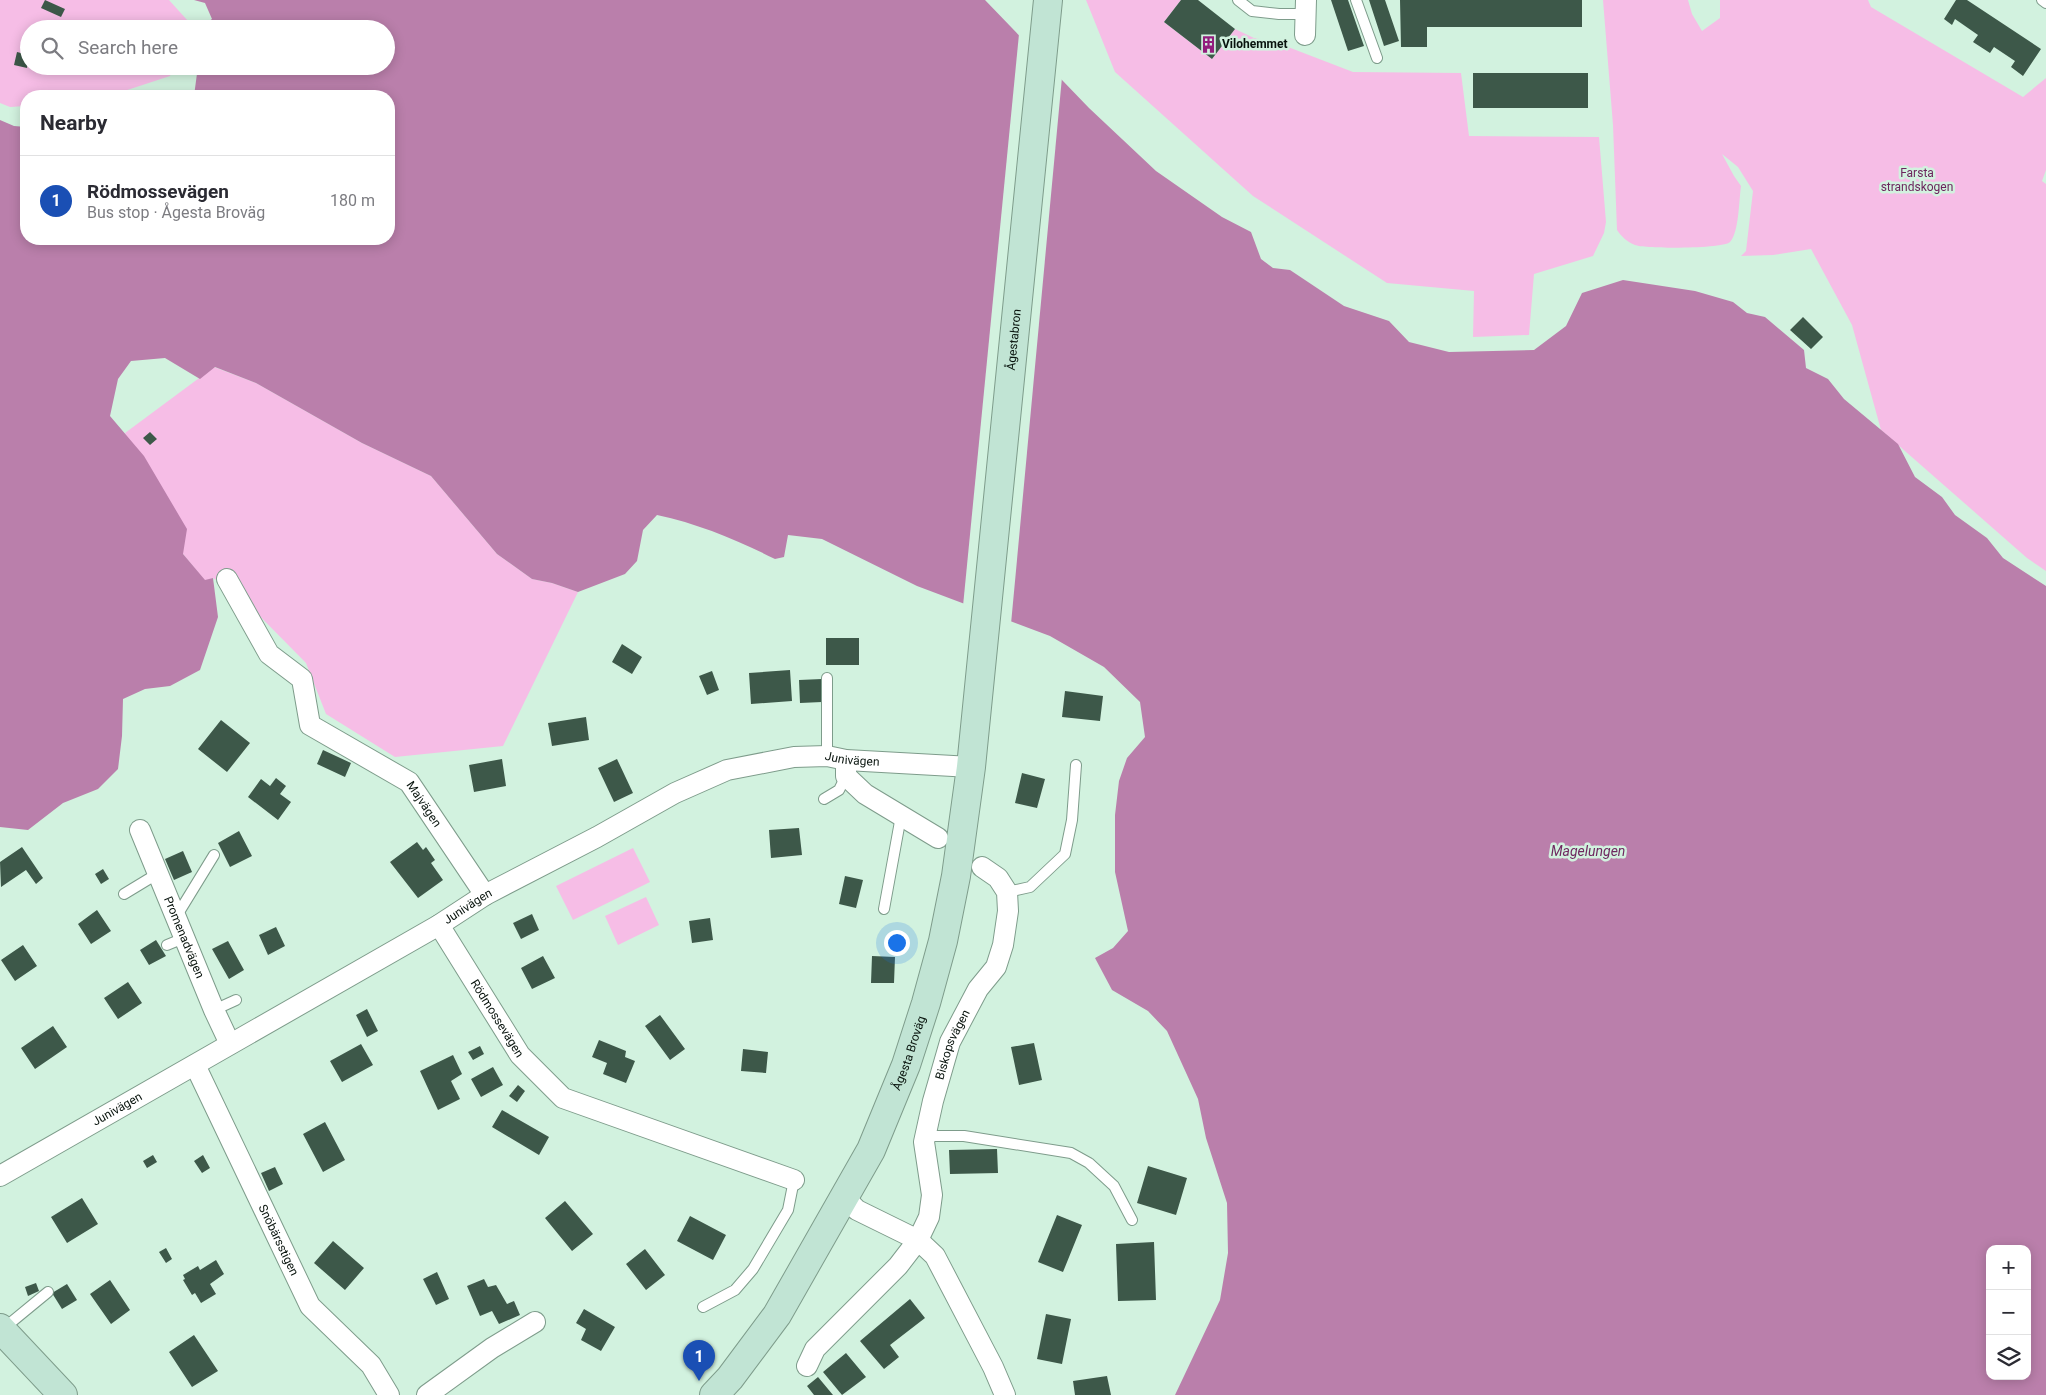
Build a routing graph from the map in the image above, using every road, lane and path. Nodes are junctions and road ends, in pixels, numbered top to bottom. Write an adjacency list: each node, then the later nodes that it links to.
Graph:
1 (1238, 0): 5 (lane)
2 (1356, 0): 8 (lane)
3 (2042, 0): 4 (lane)
4 (2046, 3)
5 (1306, 7): 7 (street)
6 (1047, 8): 10 (main road, Ågestabron)
7 (1305, 34)
8 (1376, 58)
9 (227, 579): 25 (street, Majvägen)
10 (981, 666): 14 (main road, Ågesta Broväg)
11 (827, 678): 12 (lane)
12 (826, 756): 15 (street, Junivägen); 25 (street, Junivägen)
13 (1076, 765): 23 (lane)
14 (972, 767): 15 (street, Junivägen); 36 (main road, Ågesta Broväg)
15 (846, 768): 16 (lane); 17 (street)
16 (824, 799)
17 (901, 816): 19 (street); 26 (lane)
18 (140, 830): 22 (street, Promenadvägen)
19 (938, 838)
20 (214, 855): 27 (lane)
21 (982, 867): 23 (street)
22 (158, 874): 24 (lane); 27 (street, Promenadvägen)
23 (1007, 892): 33 (street, Biskopsvägen)
24 (124, 894)
25 (485, 895): 28 (street, Junivägen)
26 (884, 909)
27 (176, 918): 30 (street, Promenadvägen)
28 (440, 925): 31 (street, Junivägen); 35 (street, Rödmossevägen)
29 (236, 1000): 30 (lane)
30 (214, 1010): 31 (street, Promenadvägen)
31 (230, 1044): 32 (street, Junivägen)
32 (195, 1065): 34 (street, Junivägen); 45 (street, Snöbärsstigen)
33 (925, 1136): 37 (lane); 38 (street, Biskopsvägen)
34 (0, 1176)
35 (794, 1180): 40 (lane)
36 (845, 1198): 38 (street); 47 (main road, Ågesta Broväg)
37 (1132, 1220)
38 (918, 1240): 43 (street, Biskopsvägen); 48 (street)
39 (48, 1292): 42 (lane)
40 (703, 1307)
41 (535, 1322): 46 (street)
42 (1, 1329): 44 (main road)
43 (807, 1366)
44 (63, 1395)
45 (389, 1395)
46 (428, 1395)
47 (714, 1395)
48 (1005, 1395)

